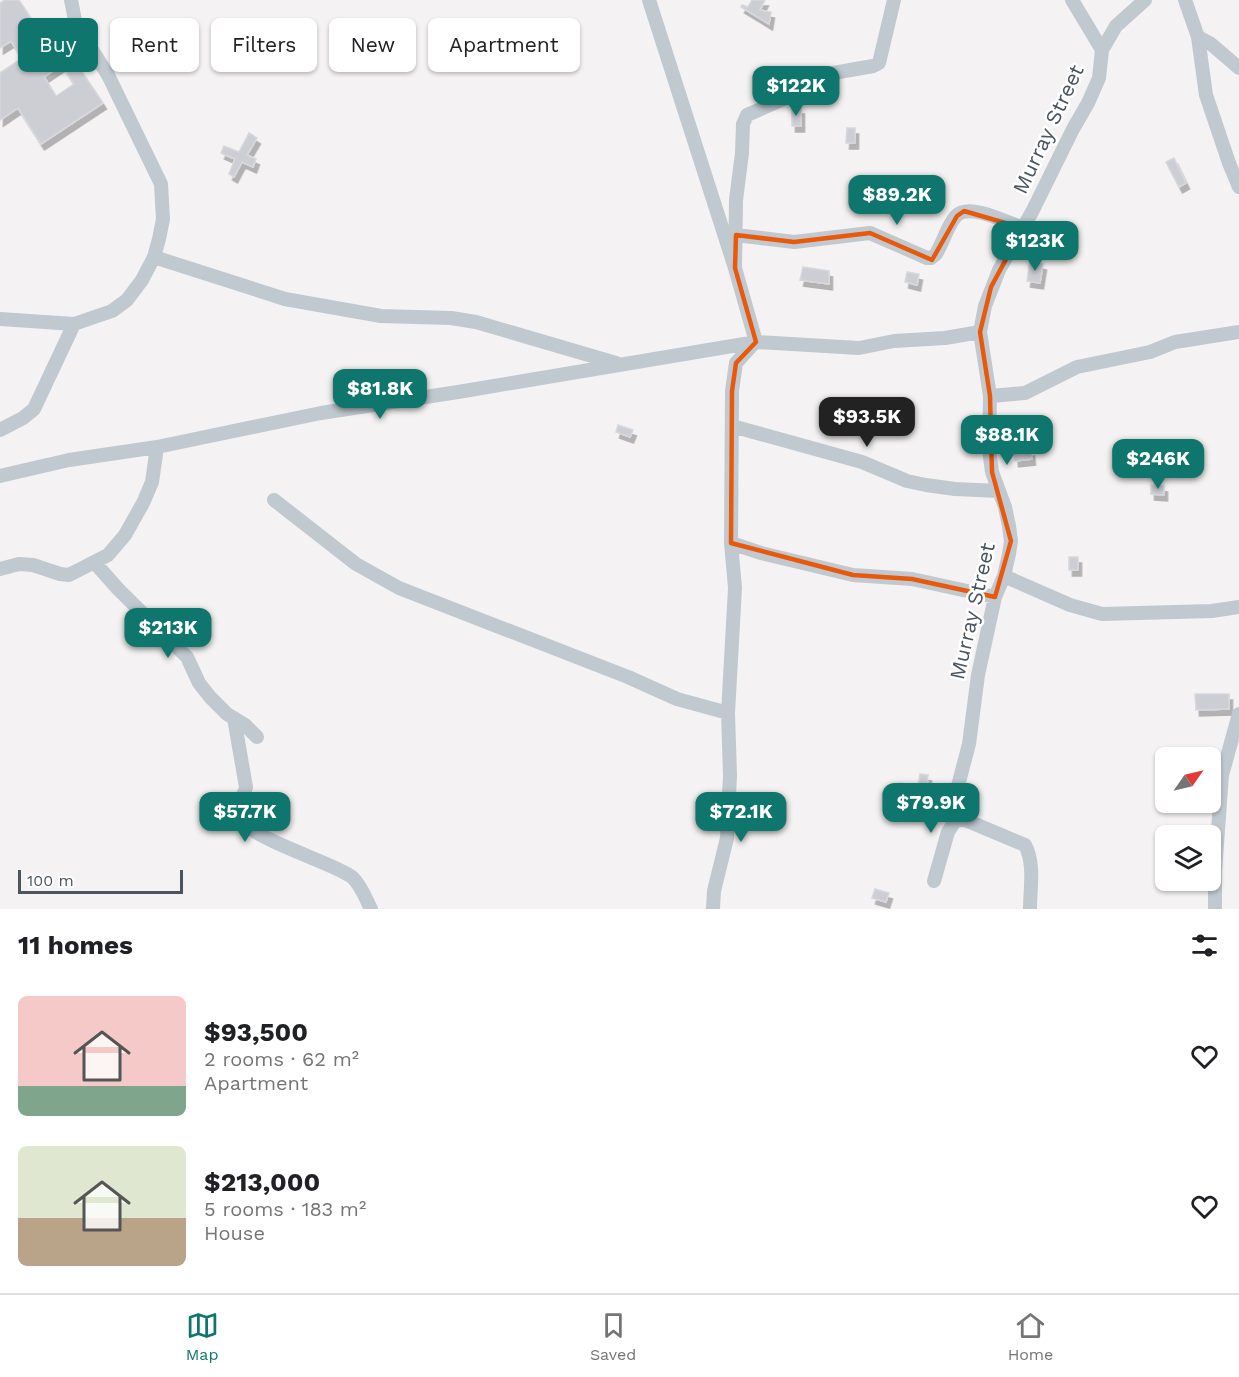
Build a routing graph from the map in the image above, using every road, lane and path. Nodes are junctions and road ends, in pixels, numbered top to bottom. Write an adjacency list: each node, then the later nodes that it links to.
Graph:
1 (71, 0): 13 (street)
2 (649, 0): 14 (street)
3 (894, 0): 12 (street)
4 (1072, 0): 8 (street)
5 (1145, 0): 8 (street, Murray Street)
6 (1185, 0): 7 (street)
7 (1198, 37): 9 (street); 10 (street)
8 (1102, 50): 11 (street, Murray Street)
9 (1239, 68)
10 (1239, 187)
11 (1023, 228): 12 (street); 17 (street, Murray Street)
12 (736, 235): 14 (street)
13 (154, 257): 16 (street); 20 (street)
14 (735, 268): 19 (street)
15 (0, 319): 16 (street)
16 (74, 324): 23 (street)
17 (980, 332): 19 (street); 21 (street, Murray Street)
18 (1239, 332): 21 (street)
19 (756, 342): 20 (street); 22 (street)
20 (618, 364): 24 (street)
21 (990, 396): 26 (street, Murray Street)
22 (732, 426): 26 (street); 28 (street)
23 (0, 430)
24 (157, 447): 25 (street); 29 (street)
25 (0, 476)
26 (999, 491): 31 (street, Murray Street)
27 (274, 500): 34 (street)
28 (731, 543): 32 (street); 34 (street)
29 (95, 563): 30 (street); 36 (street)
30 (0, 569)
31 (1004, 576): 32 (street, Murray Street); 33 (street)
32 (995, 597): 38 (street, Murray Street)
33 (1239, 607)
34 (728, 712): 41 (street)
35 (1239, 714): 43 (street)
36 (234, 718): 37 (street); 40 (street)
37 (257, 736)
38 (963, 819): 39 (street); 42 (street)
39 (934, 881)
40 (371, 909)
41 (713, 909)
42 (1030, 909)
43 (1215, 909)

